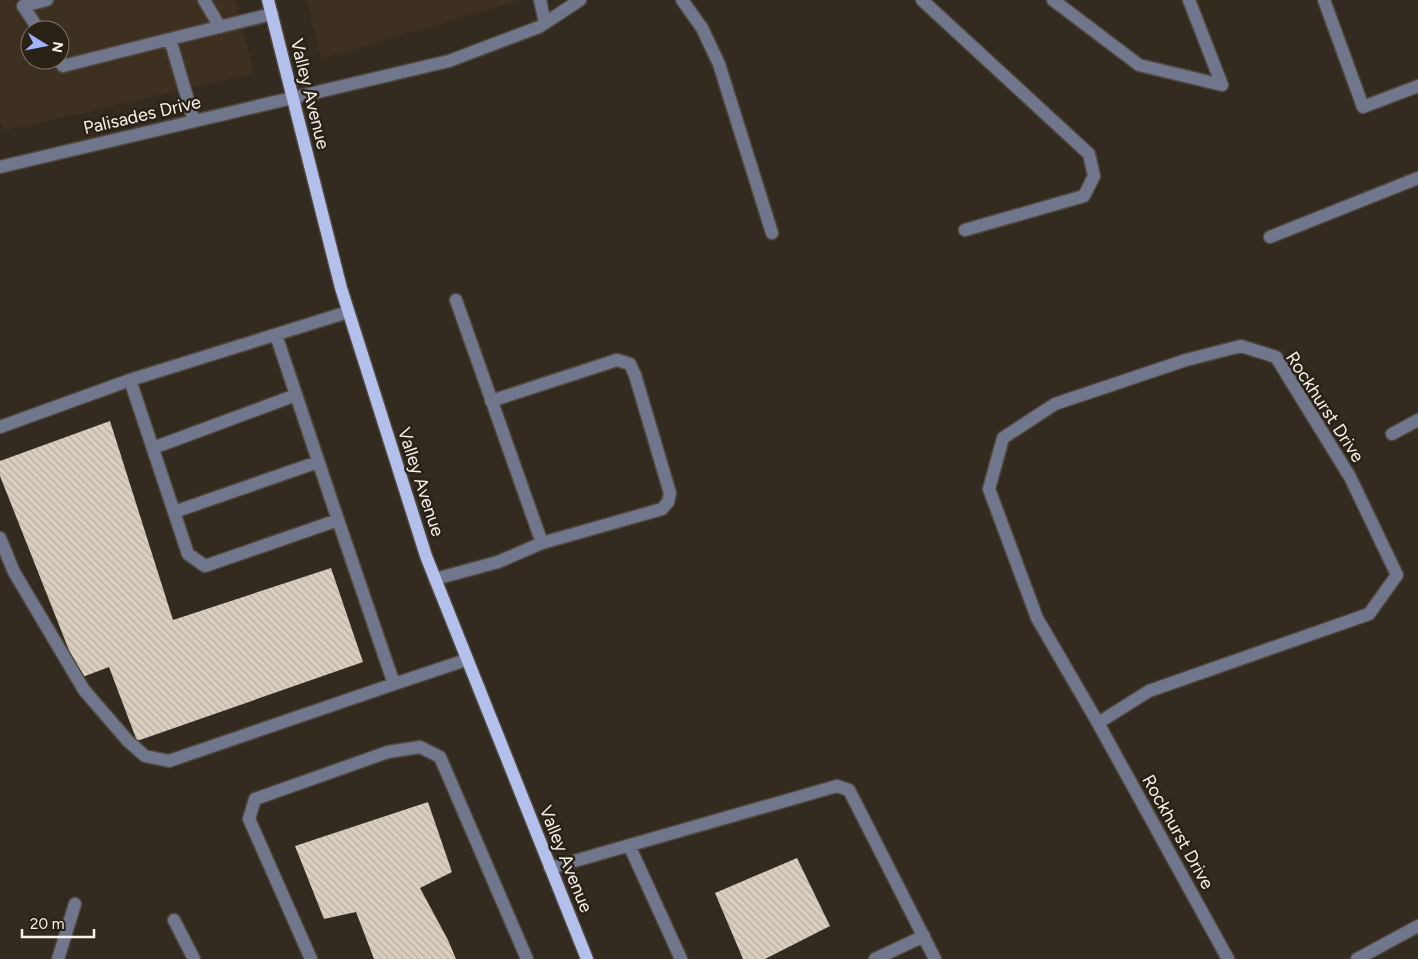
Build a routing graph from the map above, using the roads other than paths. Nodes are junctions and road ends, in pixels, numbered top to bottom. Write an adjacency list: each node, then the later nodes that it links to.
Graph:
1 (47, 0): 11 (street)
2 (204, 0): 15 (street)
3 (268, 0): 12 (main road, Valley Avenue)
4 (540, 0): 14 (street)
5 (580, 0): 14 (street, Palisades Drive)
6 (682, 0): 24 (street)
7 (922, 0): 23 (street)
8 (1053, 0): 9 (street)
9 (1189, 0)
10 (1324, 0): 18 (street)
11 (21, 3): 13 (street)
12 (272, 14): 15 (street); 19 (main road, Valley Avenue)
13 (32, 20)
14 (545, 23): 19 (street, Palisades Drive)
15 (220, 27): 16 (street)
16 (170, 39): 17 (street); 20 (street)
17 (70, 64)
18 (1418, 86)
19 (293, 97): 20 (street, Palisades Drive); 27 (main road, Valley Avenue)
20 (194, 120): 21 (street, Palisades Drive)
21 (0, 167)
22 (1418, 178): 25 (street)
23 (965, 230)
24 (772, 233)
25 (1270, 236)
26 (456, 300): 31 (street)
27 (348, 312): 28 (street); 41 (main road, Valley Avenue)
28 (276, 335): 29 (street); 30 (street)
29 (130, 380): 33 (street); 35 (street)
30 (296, 395): 35 (street); 36 (street)
31 (491, 401): 40 (street); 40 (street)
32 (1418, 420): 34 (street)
33 (0, 427)
34 (1392, 434)
35 (153, 448): 37 (street)
36 (318, 462): 37 (street); 38 (street)
37 (174, 512): 38 (street)
38 (338, 520): 43 (street)
39 (0, 538): 43 (street)
40 (542, 543): 41 (street)
41 (434, 579): 42 (main road, Valley Avenue)
42 (466, 660): 43 (street); 46 (main road, Valley Avenue)
43 (394, 684)
44 (1098, 723): 44 (street, Rockhurst Drive); 59 (street, Rockhurst Drive)
45 (629, 845): 46 (street); 50 (street); 56 (street)
46 (550, 868): 55 (main road, Valley Avenue)
47 (75, 904): 51 (street)
48 (174, 920): 52 (street)
49 (1418, 926): 60 (street)
50 (924, 936): 57 (street); 58 (street)
51 (58, 959)
52 (194, 959)
53 (312, 959): 54 (street)
54 (527, 959)
55 (587, 959)
56 (681, 959)
57 (875, 959)
58 (935, 959)
59 (1228, 959)
60 (1357, 959)

